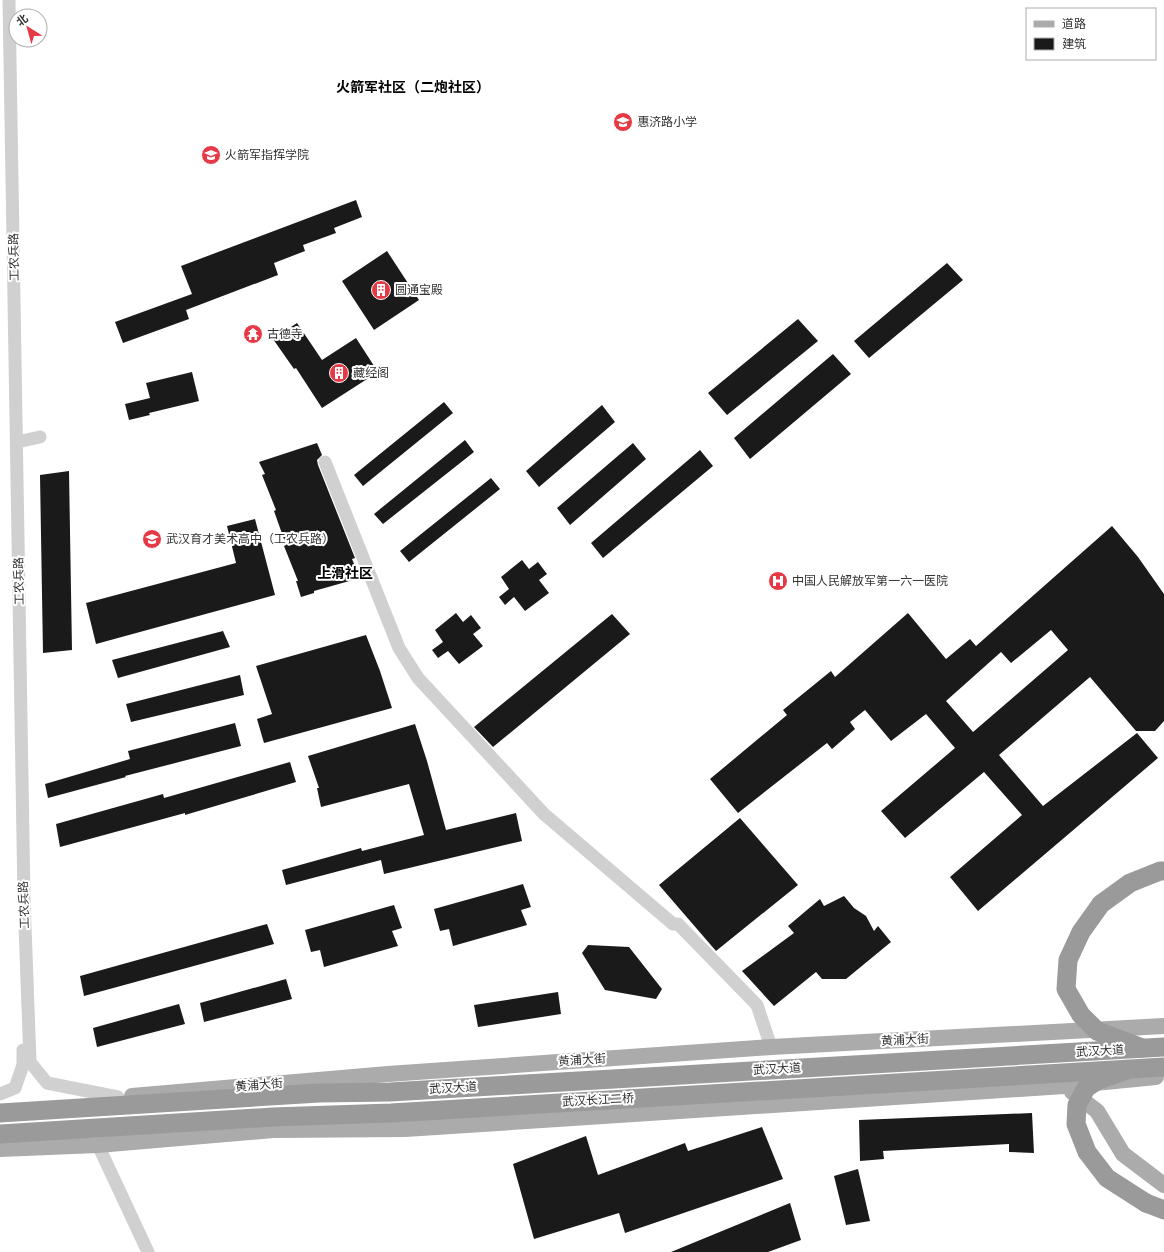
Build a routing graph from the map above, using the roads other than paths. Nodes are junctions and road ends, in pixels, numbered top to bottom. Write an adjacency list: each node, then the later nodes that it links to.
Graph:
1 (2, 0): 3 (street, 工农兵路)
2 (10, 0): 5 (street, 工农兵路)
3 (3, 203): 19 (street, 工农兵路)
4 (40, 436): 5 (street)
5 (16, 442): 20 (street, 工农兵路)
6 (325, 462): 9 (street)
7 (1164, 871): 11 (highway, bridge)
8 (1164, 1026): 9 (main road, 黄浦大街)
9 (771, 1047): 15 (main road, 黄浦大街)
10 (1164, 1047): 11 (highway, 武汉大道)
11 (1142, 1048): 18 (highway, 武汉大道)
12 (1164, 1067): 13 (highway, 武汉大道)
13 (1127, 1070): 17 (highway, 武汉大道, bridge); 29 (highway, bridge)
14 (1164, 1076): 16 (main road)
15 (278, 1084): 18 (highway); 20 (main road, 黄浦大街)
16 (1064, 1086): 24 (main road); 28 (main road)
17 (806, 1088): 22 (highway, 武汉长江二桥)
18 (319, 1093): 23 (highway)
19 (0, 1094)
20 (118, 1097): 21 (main road, 黄浦大街)
21 (0, 1104)
22 (390, 1112): 24 (highway); 25 (highway)
23 (0, 1113)
24 (273, 1130): 26 (main road)
25 (0, 1134)
26 (98, 1145): 27 (main road); 30 (street)
27 (0, 1149)
28 (1164, 1185)
29 (1164, 1210)
30 (148, 1252)

